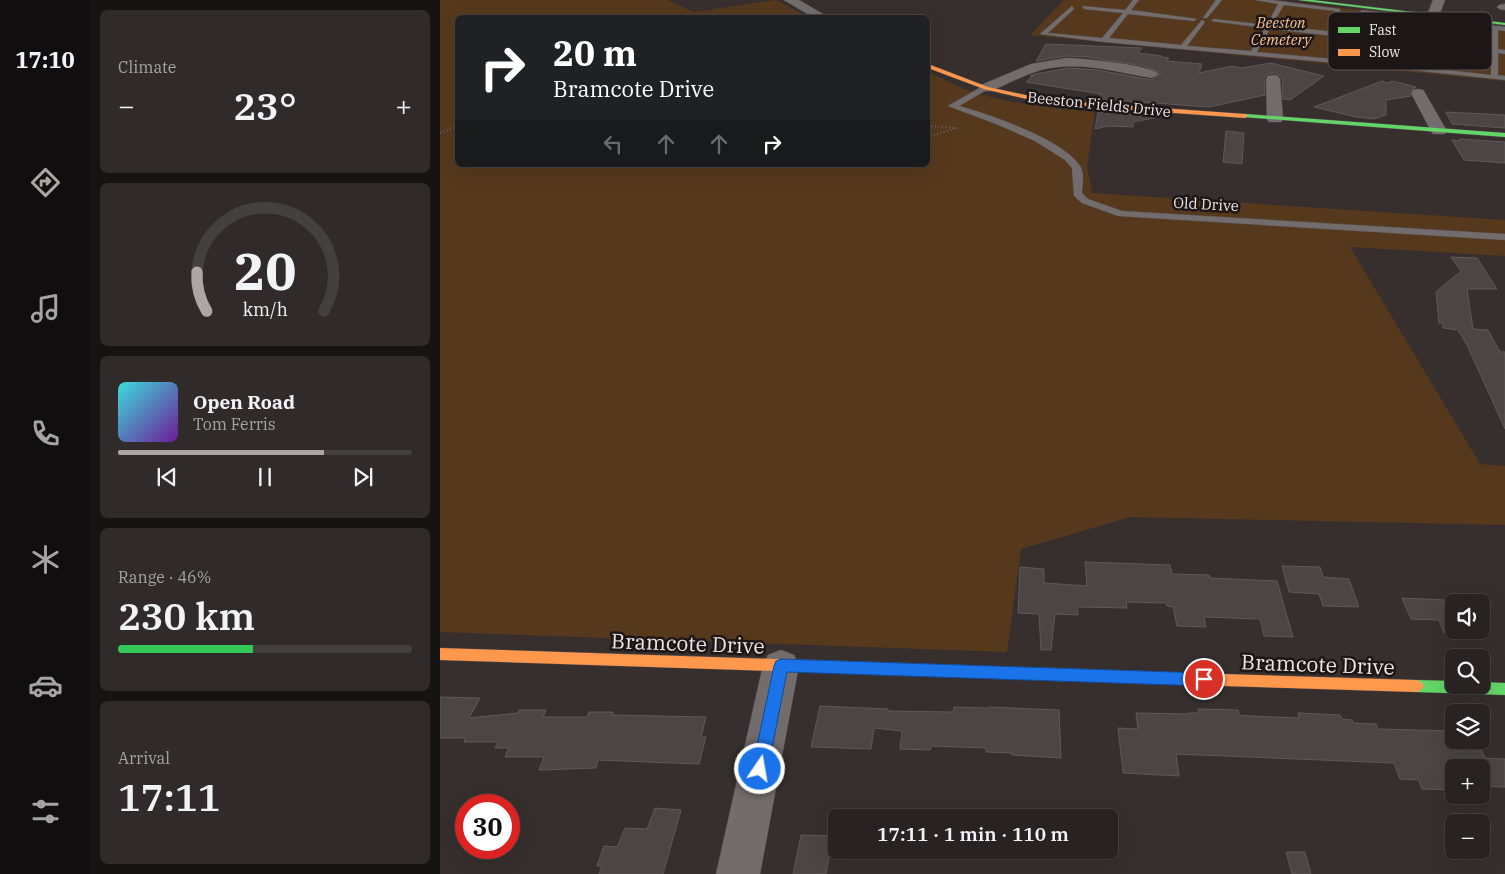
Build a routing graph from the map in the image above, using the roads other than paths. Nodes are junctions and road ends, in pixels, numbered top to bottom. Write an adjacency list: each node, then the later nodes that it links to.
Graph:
1 (790, 0): 14 (street)
2 (1136, 0): 10 (lane)
3 (1219, 0): 15 (lane)
4 (1258, 0): 8 (lane)
5 (1300, 0): 7 (street)
6 (1438, 0): 13 (street)
7 (1319, 1): 9 (street)
8 (1282, 3): 9 (lane); 17 (lane)
9 (1338, 7): 11 (lane); 12 (street)
10 (1126, 12): 15 (lane); 20 (lane); 20 (lane)
11 (1338, 12)
12 (1391, 12)
13 (1434, 12)
14 (818, 15)
15 (1204, 20): 17 (lane); 21 (lane)
16 (1500, 26): 18 (lane); 22 (lane)
17 (1268, 27): 19 (lane); 24 (lane)
18 (1505, 29)
19 (1328, 33)
20 (1104, 40): 21 (lane)
21 (1183, 47): 24 (lane)
22 (1494, 50): 23 (lane); 29 (lane)
23 (1505, 52)
24 (1253, 54): 25 (lane)
25 (1328, 60)
26 (930, 67): 32 (street, Beeston Fields Drive)
27 (1425, 70): 29 (lane)
28 (1152, 74): 32 (street)
29 (1494, 77): 30 (lane)
30 (1505, 78)
31 (1273, 79): 34 (street)
32 (986, 88): 34 (street, Beeston Fields Drive); 37 (lane, Old Drive)
33 (1418, 93): 35 (street)
34 (1275, 119): 35 (street, Beeston Fields Drive)
35 (1438, 131): 36 (street, Beeston Fields Drive)
36 (1505, 135)
37 (1505, 237)
38 (440, 654): 39 (street, Bramcote Drive)
39 (781, 666): 40 (street, Bramcote Drive); 41 (street)
40 (1505, 689)
41 (738, 874)

